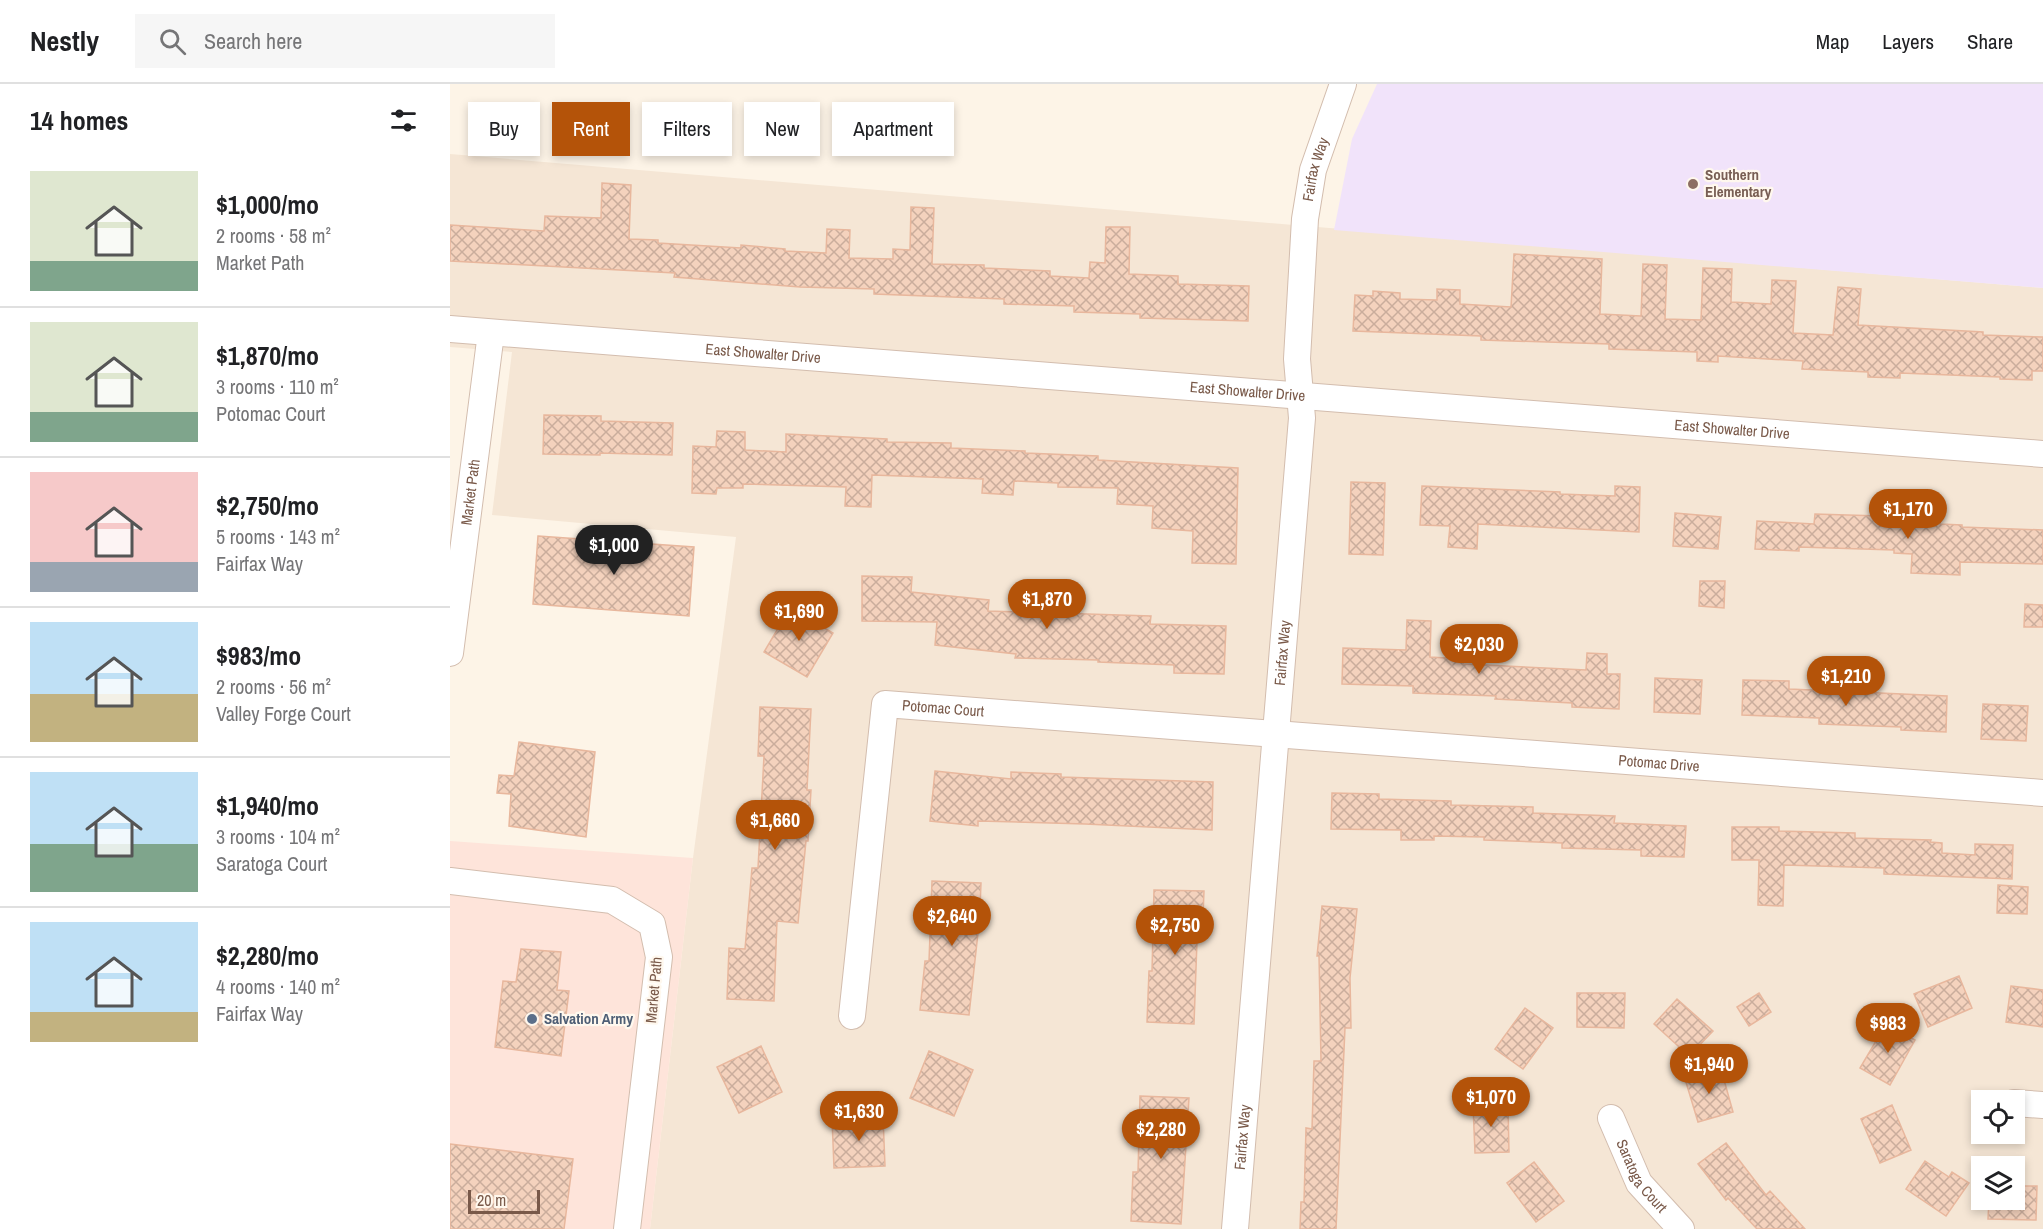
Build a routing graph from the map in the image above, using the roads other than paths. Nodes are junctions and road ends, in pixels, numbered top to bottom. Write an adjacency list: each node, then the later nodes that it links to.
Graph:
1 (1343, 84): 4 (street, Fairfax Way)
2 (450, 329): 3 (street, East Showalter Drive)
3 (491, 333): 4 (street, East Showalter Drive); 6 (street, Market Path)
4 (1300, 394): 5 (street, East Showalter Drive); 7 (street, Fairfax Way)
5 (2043, 454)
6 (450, 653)
7 (1277, 734): 8 (street, Potomac Drive); 10 (street, Potomac Court); 15 (street, Fairfax Way)
8 (2043, 793)
9 (450, 880): 14 (street, Market Path)
10 (852, 1016)
11 (2025, 1104): 12 (street)
12 (2043, 1106)
13 (1611, 1118): 16 (street, Saratoga Court)
14 (627, 1229)
15 (1235, 1229)
16 (1681, 1229)

